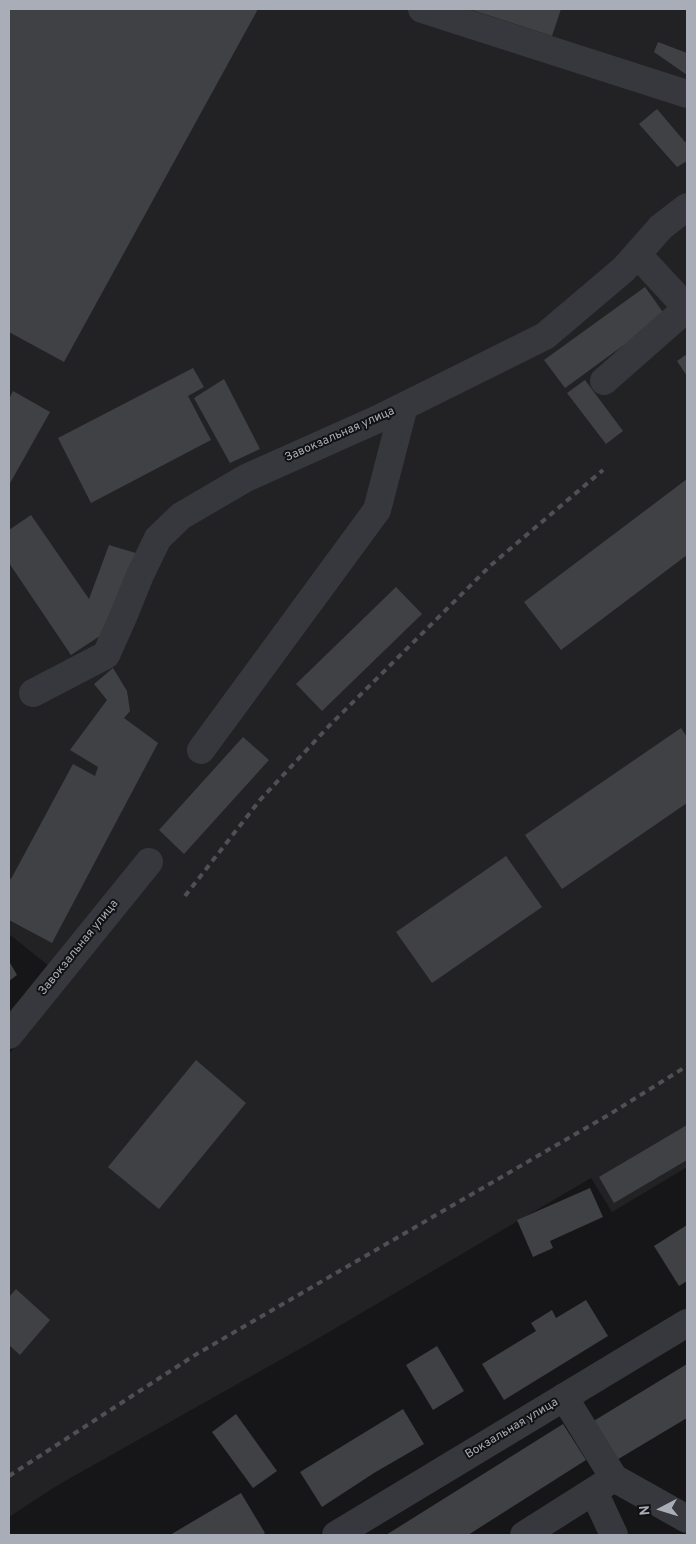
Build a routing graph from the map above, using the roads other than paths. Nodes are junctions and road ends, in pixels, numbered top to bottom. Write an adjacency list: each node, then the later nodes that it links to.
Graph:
1 (422, 9): 2 (street)
2 (687, 94)
3 (687, 207): 4 (street, Завокзальная улица)
4 (637, 254): 5 (street); 7 (street, Завокзальная улица)
5 (687, 308): 6 (street)
6 (604, 382)
7 (404, 406): 8 (street, Завокзальная улица); 9 (street)
8 (33, 693)
9 (201, 750)
10 (149, 862): 11 (street, Завокзальная улица)
11 (9, 1035)
12 (687, 1323): 13 (street, Вокзальная улица)
13 (564, 1397): 14 (street); 16 (street, Вокзальная улица)
14 (604, 1485): 15 (street); 17 (street); 18 (street)
15 (687, 1519)
16 (336, 1535)
17 (524, 1535)
18 (614, 1535)

